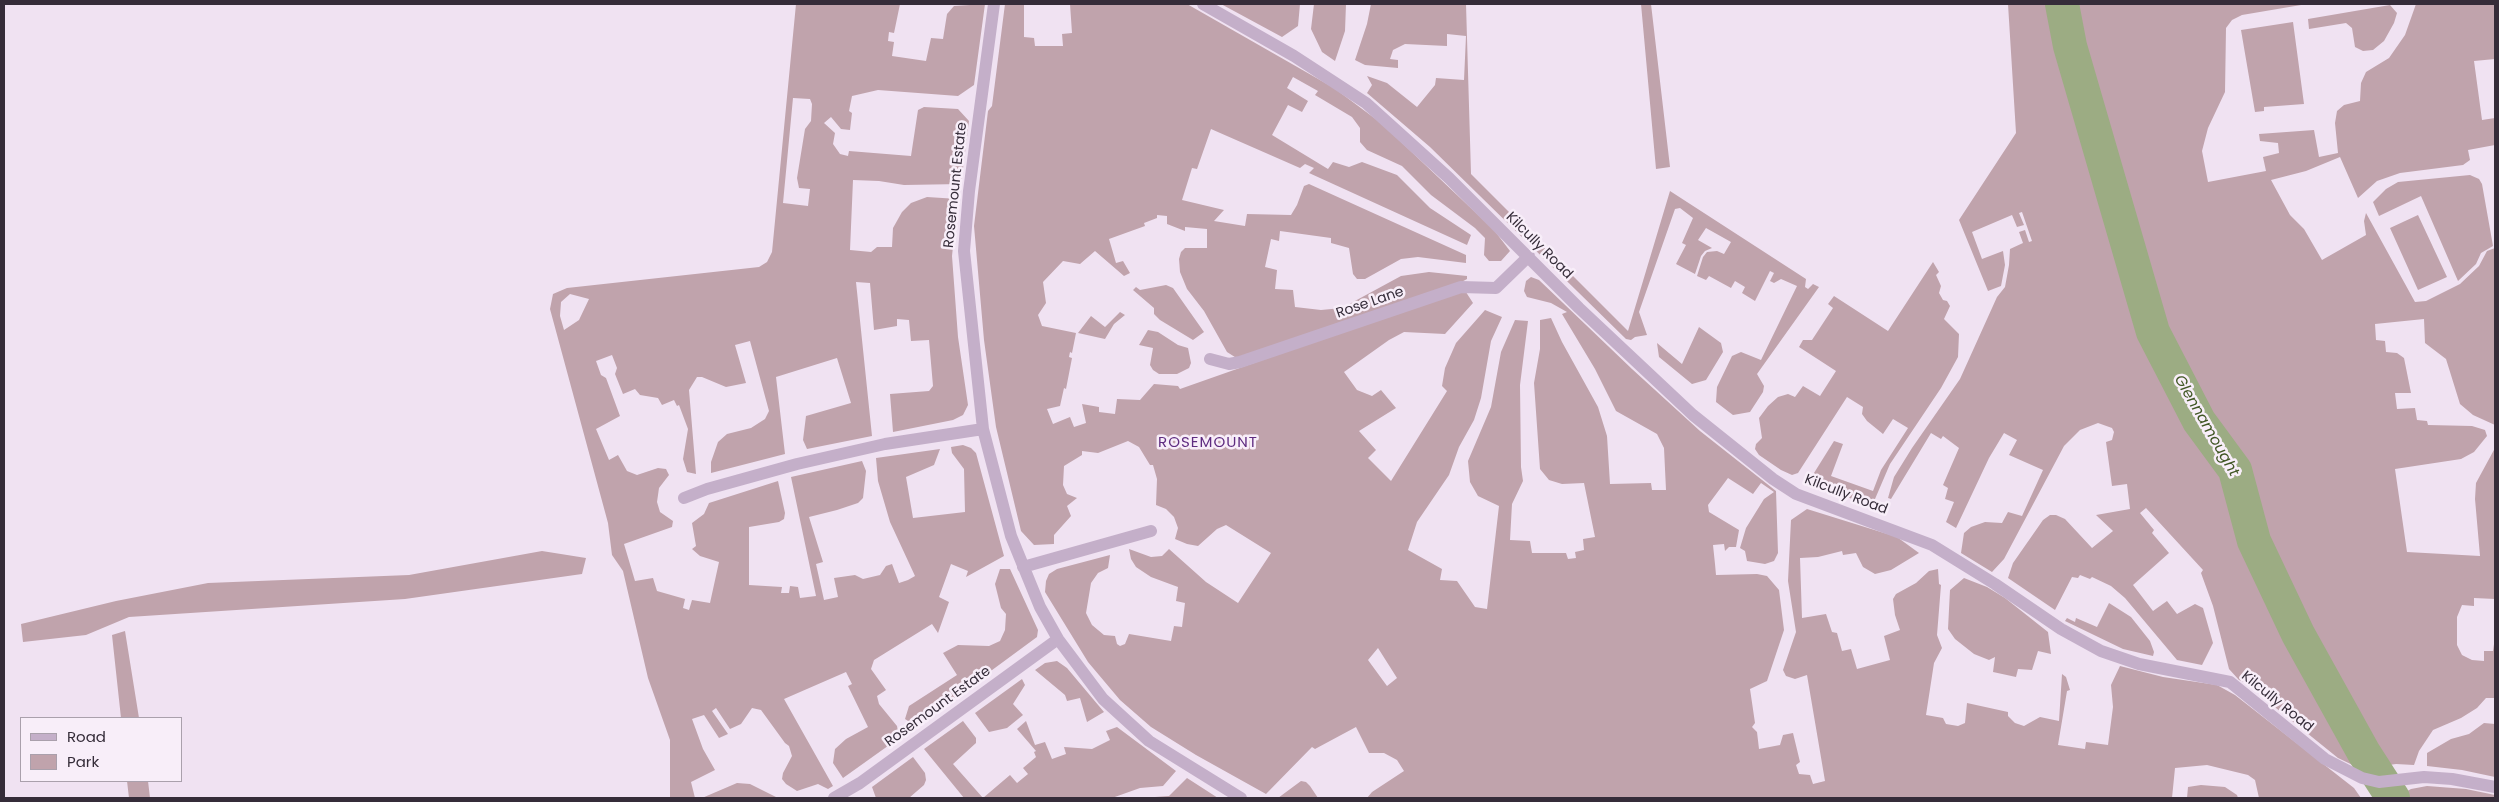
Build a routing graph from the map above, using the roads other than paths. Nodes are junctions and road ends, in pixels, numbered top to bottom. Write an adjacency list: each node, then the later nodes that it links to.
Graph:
1 (994, 4): 5 (street, Rosemount Estate)
2 (1203, 4): 3 (street, Kilcully Road)
3 (1529, 256): 4 (street, Rose Lane); 10 (street, Kilcully Road)
4 (1210, 359)
5 (982, 428): 6 (street); 8 (street, Rosemount Estate)
6 (684, 498)
7 (1151, 531): 8 (street)
8 (1022, 567): 9 (street, Rosemount Estate)
9 (1058, 639): 11 (street, Rosemount Estate); 12 (street, Rosemount Estate)
10 (2495, 787)
11 (834, 798)
12 (1242, 798)

